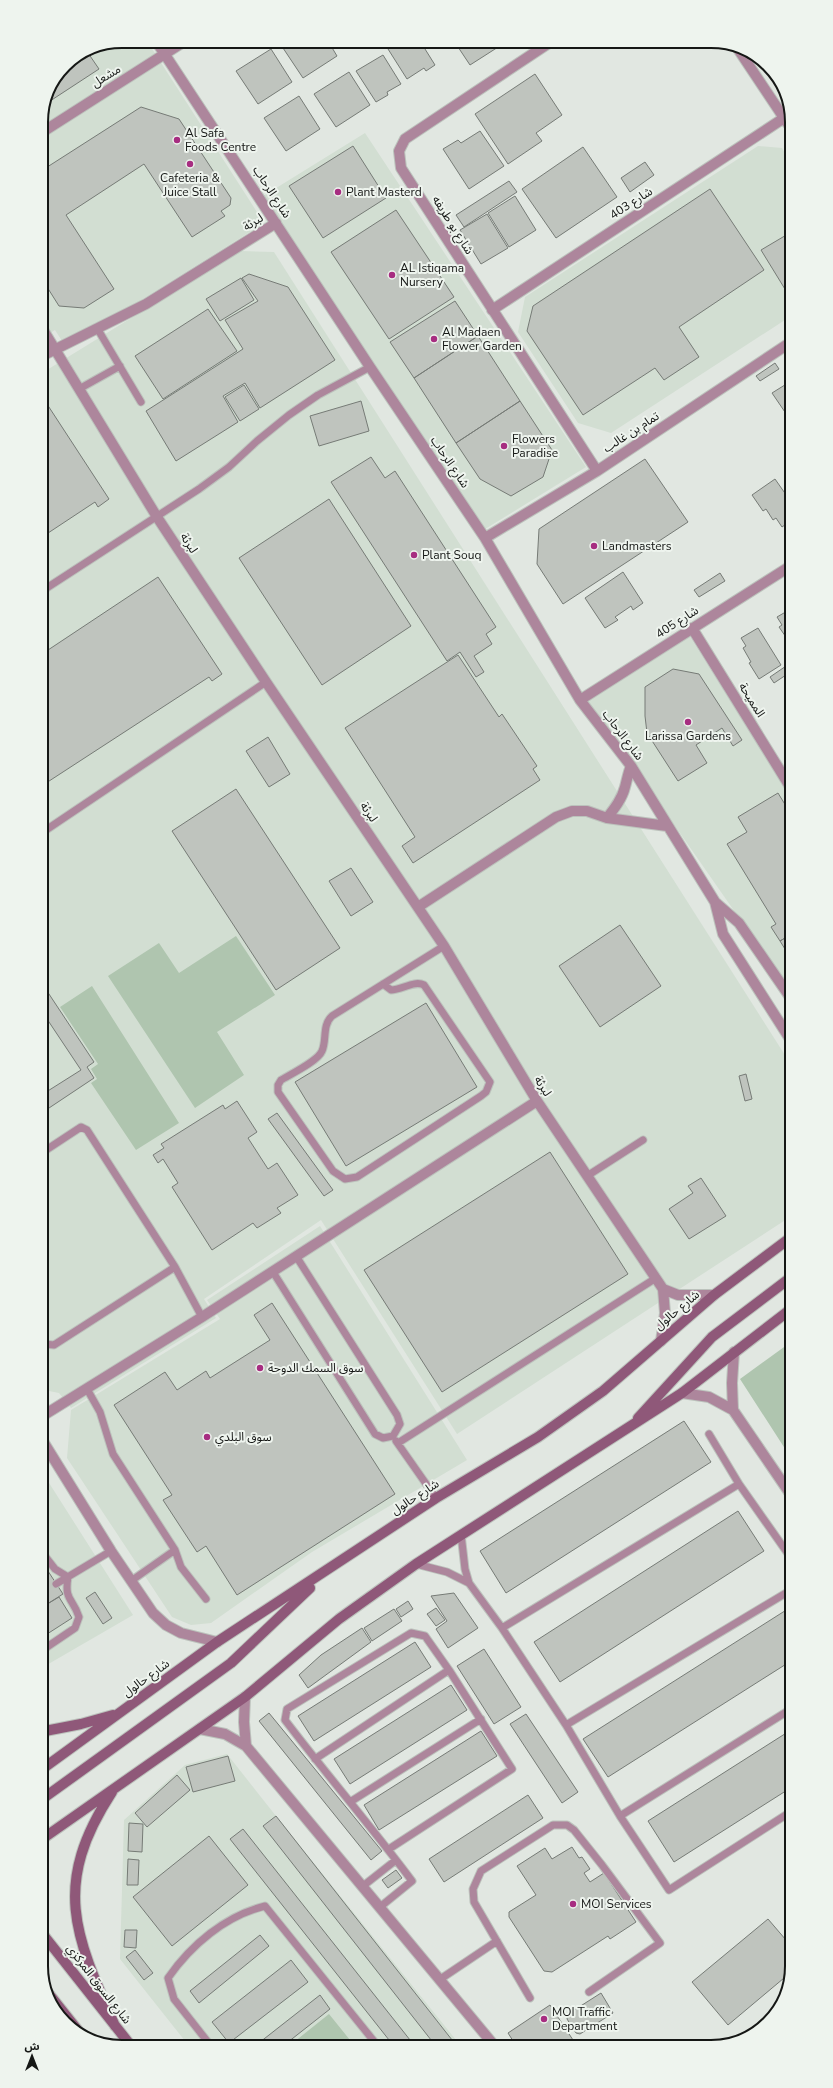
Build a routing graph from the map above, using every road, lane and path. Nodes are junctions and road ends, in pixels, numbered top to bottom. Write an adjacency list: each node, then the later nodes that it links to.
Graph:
1 (161, 48): 4 (street, شارع الرحاب)
2 (174, 48): 4 (street, مشعل)
3 (542, 48): 10 (street, شارع بو طريفه)
4 (165, 54): 8 (street, مشعل); 9 (street, شارع الرحاب)
5 (742, 55): 6 (street)
6 (784, 115)
7 (785, 120): 10 (street, شارع 403)
8 (48, 129)
9 (276, 223): 11 (street, لبرثة); 17 (street, شارع الرحاب)
10 (492, 310): 20 (street, شارع بو طريفه)
11 (97, 328): 14 (street, لبرثة); 16 (lane)
12 (48, 338): 14 (street, لبرثة)
13 (785, 346): 20 (street, تمام بن غالب)
14 (55, 349): 15 (street); 18 (street, لبرثة)
15 (48, 353)
16 (120, 366): 18 (lane); 19 (lane)
17 (370, 367): 21 (lane); 22 (street, شارع الرحاب)
18 (79, 389): 21 (street, لبرثة)
19 (141, 402)
20 (596, 471): 22 (street, تمام بن غالب)
21 (157, 518): 24 (lane); 26 (street, لبرثة)
22 (485, 538): 27 (street, شارع الرحاب)
23 (785, 570): 25 (street, شارع 405)
24 (48, 587)
25 (692, 628): 27 (street, شارع 405); 29 (street, المميحة)
26 (266, 682): 32 (lane); 34 (street, لبرثة)
27 (580, 700): 28 (street, شارع الرحاب)
28 (631, 766): 30 (street); 31 (street, شارع الرحاب)
29 (785, 779)
30 (607, 818): 31 (street); 34 (street)
31 (667, 826): 33 (street, شارع الرحاب)
32 (48, 829)
33 (715, 902): 37 (street, شارع الرحاب); 38 (street, شارع الرحاب)
34 (418, 908): 35 (street, لبرثة)
35 (444, 946): 36 (lane); 39 (street, لبرثة)
36 (383, 984): 36 (lane)
37 (785, 990)
38 (785, 1031)
39 (537, 1101): 42 (street, لبرثة); 44 (street)
40 (643, 1140): 42 (lane)
41 (48, 1149): 45 (lane)
42 (587, 1176): 47 (street, لبرثة)
43 (785, 1242): 50 (main road, شارع حالول)
44 (296, 1256): 46 (street); 62 (lane)
45 (174, 1267): 52 (lane); 54 (lane)
46 (273, 1272): 52 (street); 62 (lane)
47 (656, 1278): 49 (street, لبرثة); 63 (lane)
48 (785, 1282): 60 (main road)
49 (663, 1288): 50 (street); 53 (street)
50 (714, 1296): 53 (main road, شارع حالول)
51 (785, 1313): 55 (main road)
52 (202, 1317): 56 (street)
53 (661, 1340): 67 (main road, شارع حالول)
54 (48, 1344)
55 (734, 1352): 57 (main road); 58 (street)
56 (86, 1389): 59 (street); 70 (lane)
57 (682, 1393): 58 (street); 60 (main road)
58 (733, 1410): 66 (street)
59 (48, 1413)
60 (627, 1429): 68 (main road)
61 (709, 1434): 65 (lane)
62 (393, 1436): 63 (lane)
63 (398, 1444): 67 (lane)
64 (48, 1450): 71 (street)
65 (739, 1484): 69 (lane); 81 (lane)
66 (785, 1486)
67 (436, 1498): 74 (main road, شارع حالول)
68 (461, 1534): 73 (main road); 77 (lane)
69 (785, 1549)
70 (174, 1550): 76 (lane); 80 (lane)
71 (110, 1551): 75 (lane); 76 (street)
72 (48, 1561): 75 (lane)
73 (416, 1564): 77 (lane); 85 (main road)
74 (327, 1571): 82 (main road, شارع حالول); 96 (main road)
75 (68, 1577): 78 (lane); 83 (lane)
76 (130, 1581): 82 (street)
77 (469, 1583): 81 (lane)
78 (56, 1584)
79 (785, 1594): 89 (lane)
80 (206, 1599)
81 (502, 1628): 89 (lane)
82 (217, 1642): 86 (main road, شارع حالول)
83 (48, 1646)
84 (449, 1670): 88 (lane); 93 (lane); 93 (lane)
85 (245, 1697): 90 (main road); 92 (street)
86 (122, 1712): 91 (main road); 94 (main road, شارع حالول)
87 (785, 1713): 99 (lane)
88 (481, 1719): 97 (lane); 101 (lane)
89 (566, 1725): 99 (lane)
90 (200, 1729): 92 (street); 95 (main road)
91 (48, 1730)
92 (246, 1746): 103 (street)
93 (315, 1760): 97 (lane)
94 (48, 1764)
95 (116, 1787): 100 (main road); 110 (main road)
96 (48, 1796)
97 (350, 1802): 101 (lane)
98 (785, 1815): 99 (lane)
99 (620, 1816)
100 (48, 1835)
101 (389, 1849): 102 (lane)
102 (396, 1860): 103 (lane); 104 (lane)
103 (363, 1886): 104 (street)
104 (380, 1907): 107 (street)
105 (48, 1941): 110 (main road, شارع السوق المركزي)
106 (497, 1941): 107 (lane); 108 (lane); 109 (lane)
107 (439, 1980): 114 (street)
108 (589, 1992)
109 (530, 1998)
110 (115, 2026): 111 (main road, شارع السوق المركزي)
111 (126, 2040)
112 (206, 2040): 113 (lane)
113 (373, 2040)
114 (490, 2040)

